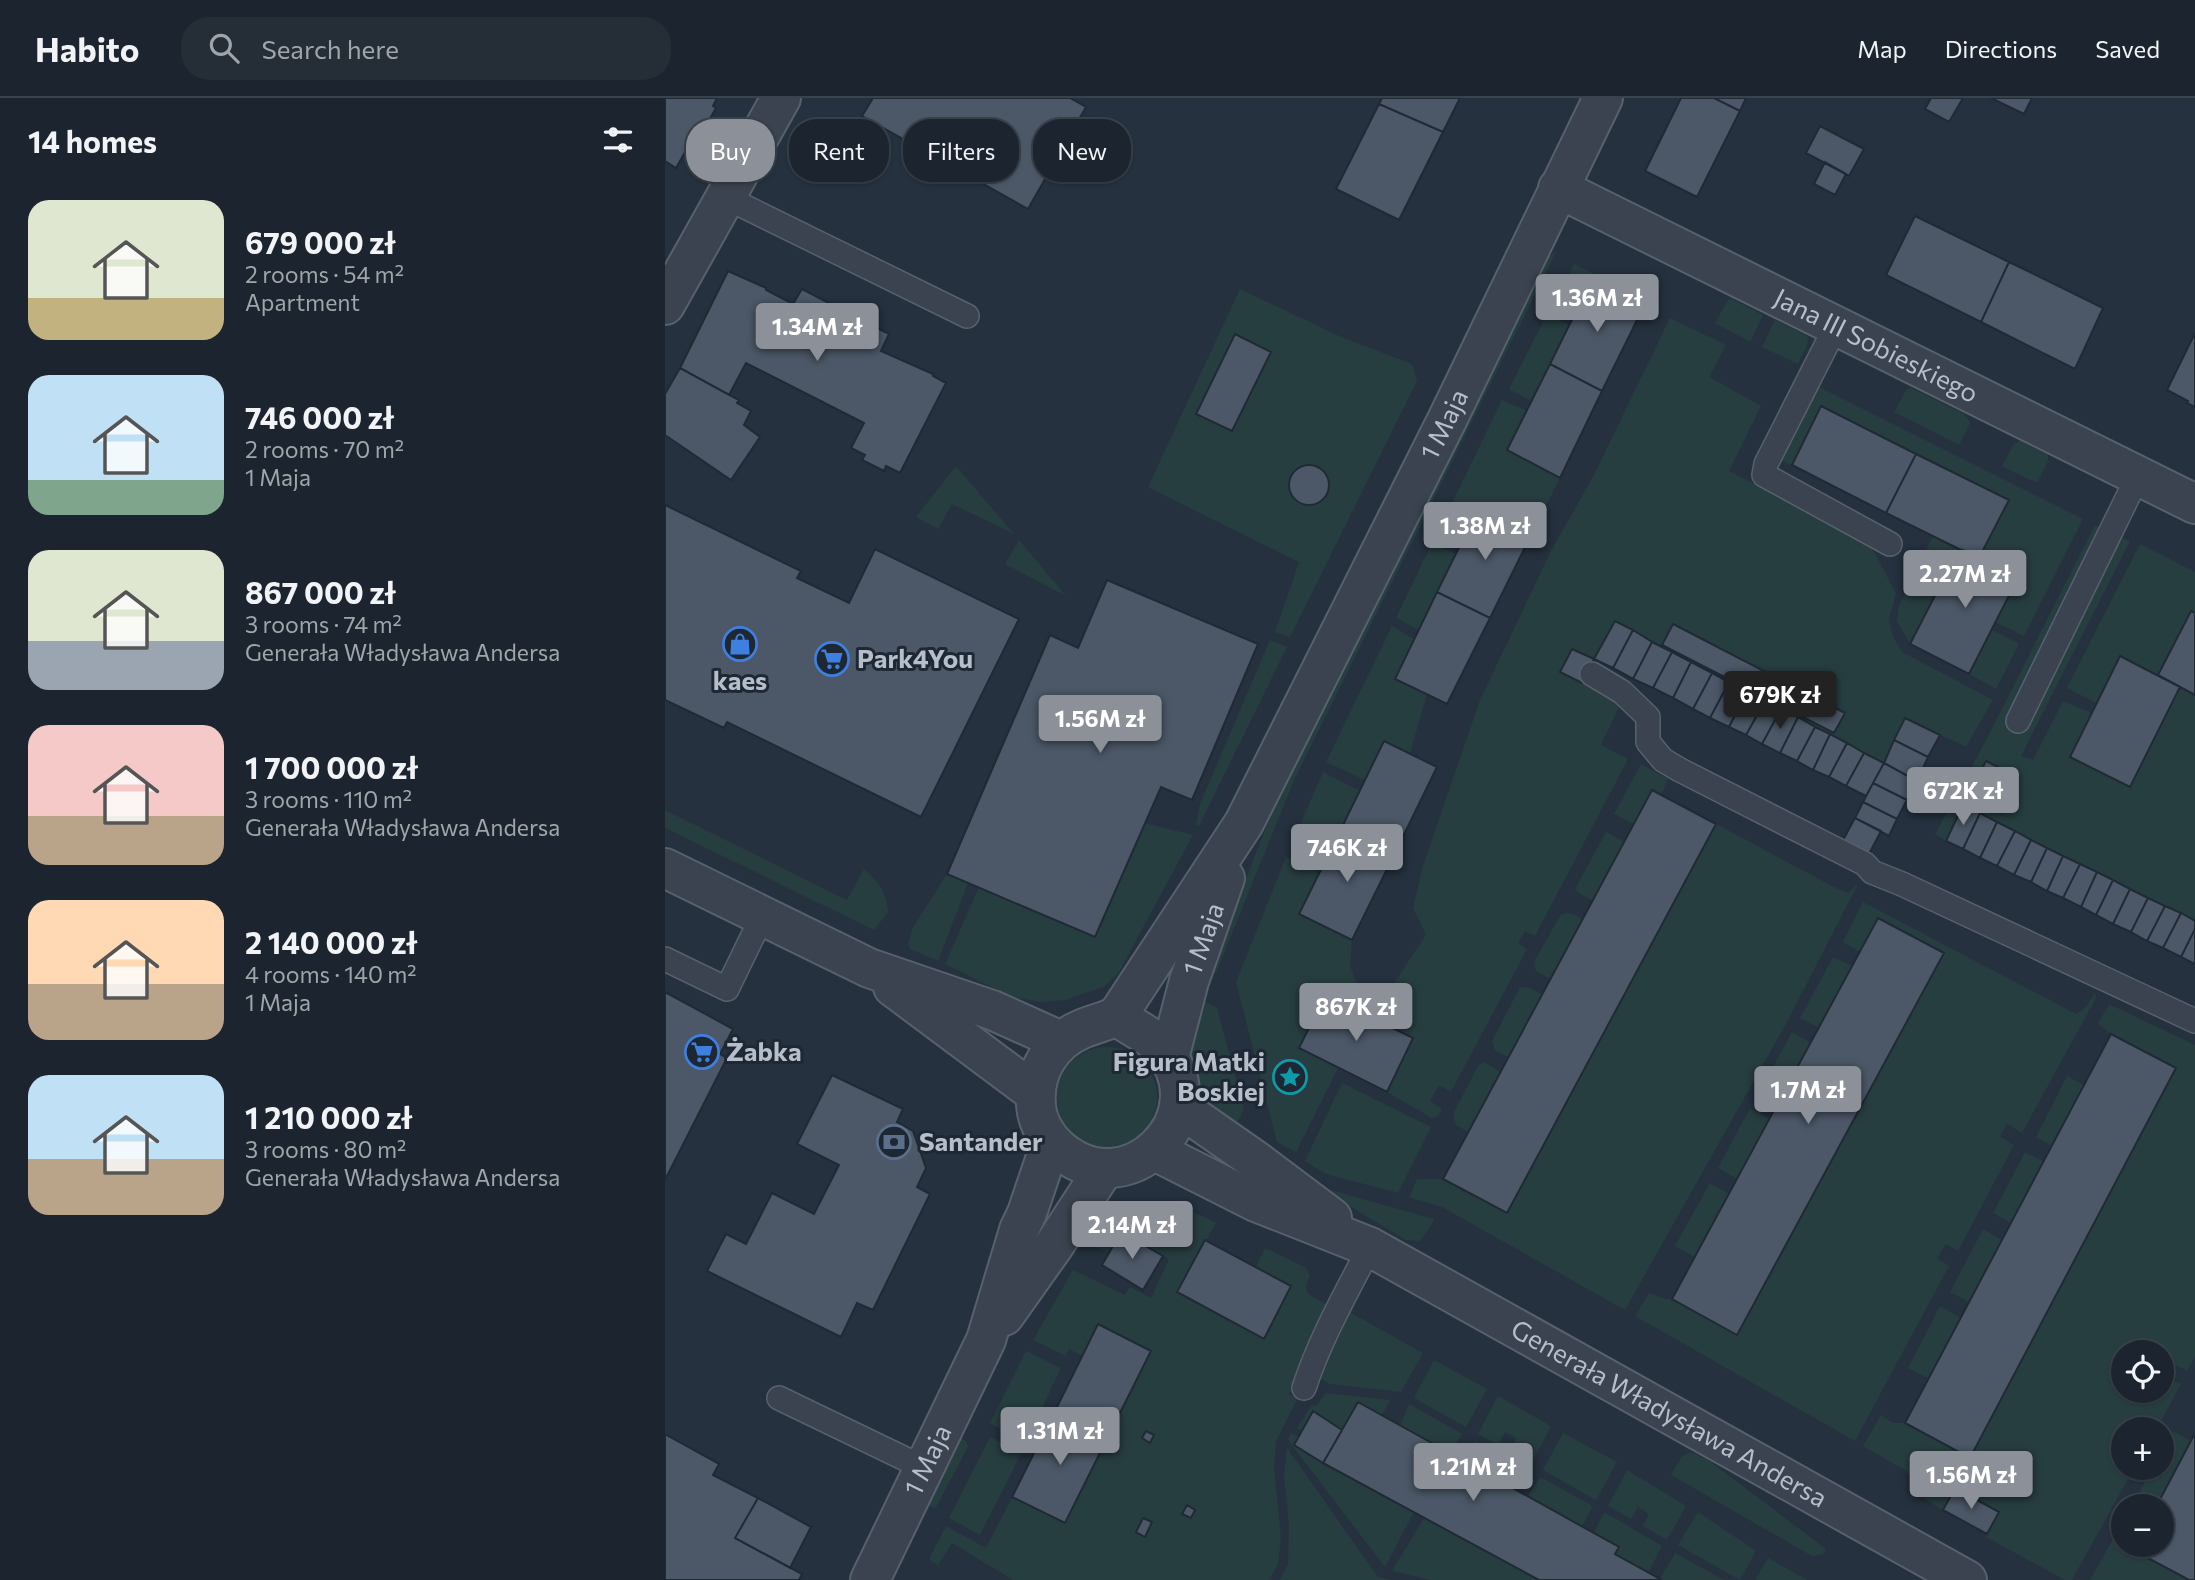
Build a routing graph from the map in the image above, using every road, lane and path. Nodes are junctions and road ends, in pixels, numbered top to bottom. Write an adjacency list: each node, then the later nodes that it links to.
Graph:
1 (781, 98): 4 (street)
2 (1603, 98): 3 (street, 1 Maja)
3 (1558, 188): 7 (street, Jana III Sobieskiego); 13 (street, 1 Maja)
4 (725, 197): 5 (street); 6 (lane)
5 (665, 305)
6 (967, 316)
7 (1836, 326): 8 (street, Jana III Sobieskiego); 10 (lane)
8 (2138, 475): 9 (street, Jana III Sobieskiego); 12 (lane)
9 (2195, 504)
10 (1890, 544)
11 (1592, 674): 19 (lane)
12 (2018, 721)
13 (1244, 823): 18 (street, 1 Maja); 21 (street, 1 Maja)
14 (665, 868): 15 (street)
15 (762, 917): 16 (lane); 17 (street)
16 (665, 959)
17 (869, 968): 20 (street); 22 (street)
18 (1117, 1016): 20 (street); 21 (street)
19 (2195, 1021)
20 (1061, 1041): 22 (street)
21 (1169, 1058): 23 (street)
22 (1035, 1093): 24 (street)
23 (1179, 1107): 25 (street); 27 (street, Generała Władysława Andersa)
24 (1051, 1142): 26 (street); 28 (street, 1 Maja)
25 (1155, 1150): 26 (street); 27 (street, Generała Władysława Andersa)
26 (1104, 1169): 28 (street, 1 Maja)
27 (1370, 1247): 29 (lane); 33 (street, Generała Władysława Andersa)
28 (986, 1340): 31 (street, 1 Maja)
29 (1304, 1388)
30 (779, 1398): 31 (lane)
31 (924, 1468): 32 (street, 1 Maja)
32 (870, 1580)
33 (1967, 1580)

